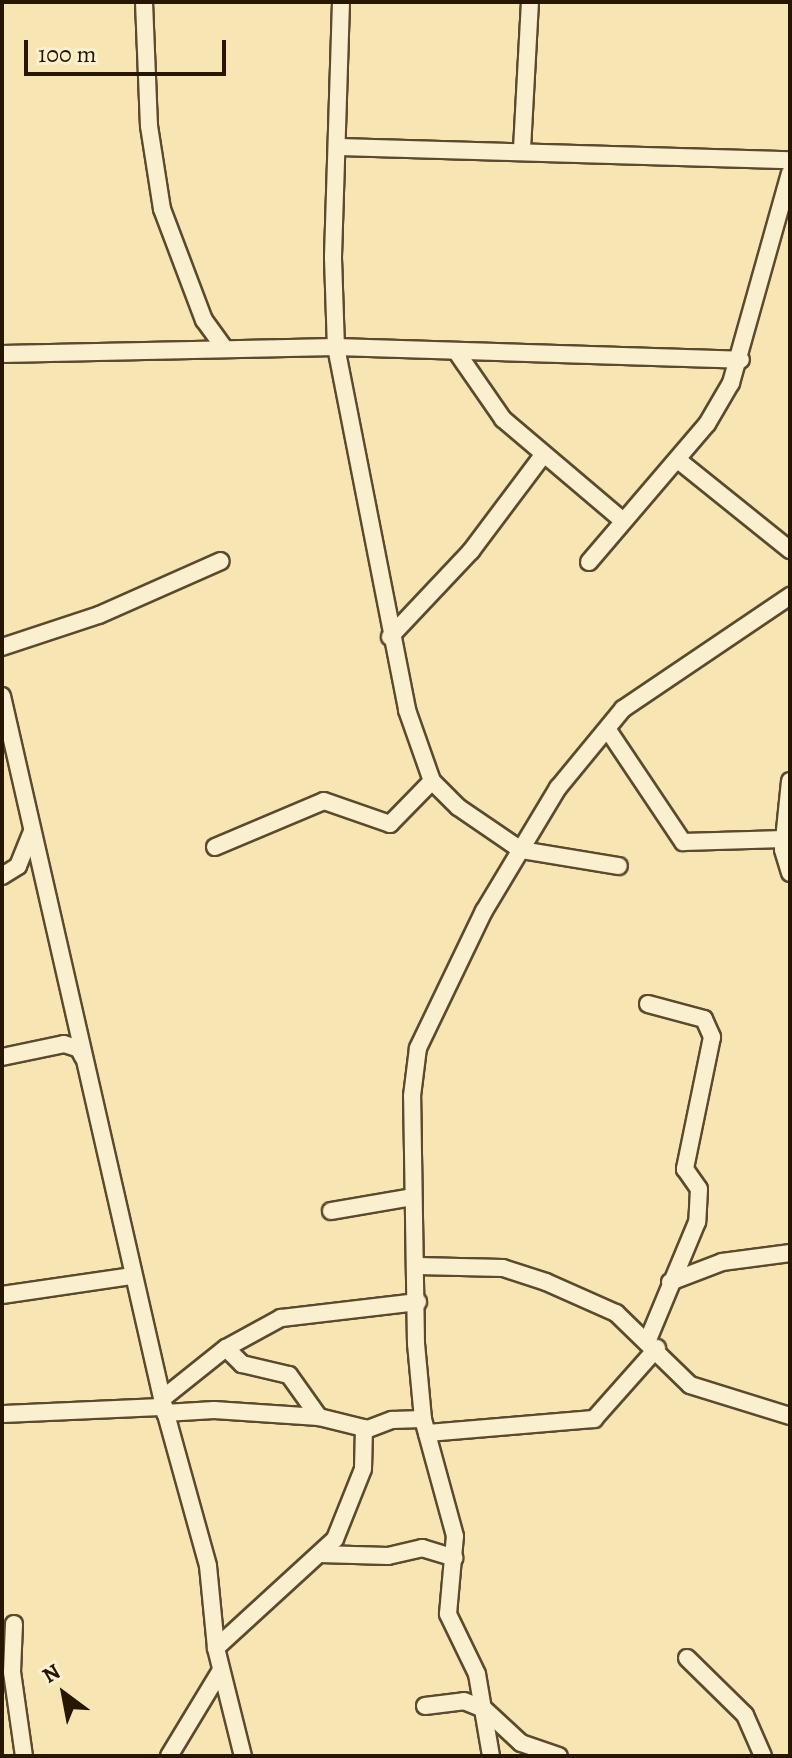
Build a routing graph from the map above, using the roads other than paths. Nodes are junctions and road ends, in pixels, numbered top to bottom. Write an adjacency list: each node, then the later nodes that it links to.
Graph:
1 (144, 2): 8 (street)
2 (341, 2): 4 (street)
3 (530, 2): 5 (street)
4 (339, 147): 5 (street); 9 (street)
5 (522, 149): 6 (street)
6 (790, 160)
7 (790, 173): 12 (street)
8 (223, 346): 9 (street); 10 (street)
9 (336, 347): 11 (street); 20 (street)
10 (2, 354)
11 (458, 354): 12 (street); 13 (street)
12 (741, 360): 14 (street)
13 (543, 455): 15 (street); 20 (street)
14 (678, 460): 15 (street); 16 (street)
15 (622, 520): 18 (street)
16 (790, 550)
17 (221, 561): 21 (street)
18 (589, 562)
19 (790, 596): 23 (street)
20 (390, 637): 24 (street)
21 (2, 647)
22 (2, 696): 26 (street)
23 (608, 730): 27 (street); 29 (street)
24 (432, 781): 28 (street); 29 (street)
25 (790, 781): 27 (street)
26 (31, 832): 32 (street); 35 (street)
27 (784, 839): 31 (street)
28 (215, 847)
29 (521, 850): 30 (street); 36 (street)
30 (619, 866)
31 (790, 873)
32 (2, 876)
33 (648, 1004): 41 (street)
34 (2, 1057): 35 (street)
35 (86, 1062): 40 (street)
36 (413, 1197): 37 (street); 39 (street)
37 (331, 1211)
38 (790, 1253): 41 (street)
39 (417, 1266): 43 (street); 44 (street)
40 (133, 1276): 42 (street); 46 (street)
41 (670, 1282): 44 (street)
42 (2, 1295)
43 (418, 1302): 45 (street); 50 (street)
44 (652, 1344): 48 (street); 50 (street)
45 (226, 1348): 46 (street); 49 (street)
46 (164, 1406): 47 (street); 49 (street); 55 (street)
47 (2, 1414)
48 (790, 1416)
49 (319, 1417): 51 (street)
50 (425, 1426): 51 (street); 53 (street)
51 (364, 1428): 52 (street)
52 (320, 1554): 53 (street); 55 (street)
53 (455, 1558): 59 (street)
54 (14, 1624): 60 (street)
55 (216, 1648): 57 (street)
56 (687, 1658): 65 (street)
57 (221, 1670): 61 (street); 62 (street)
58 (425, 1706): 59 (street)
59 (481, 1707): 63 (street); 64 (street)
60 (24, 1756)
61 (169, 1756)
62 (243, 1756)
63 (491, 1756)
64 (559, 1756)
65 (763, 1756)

